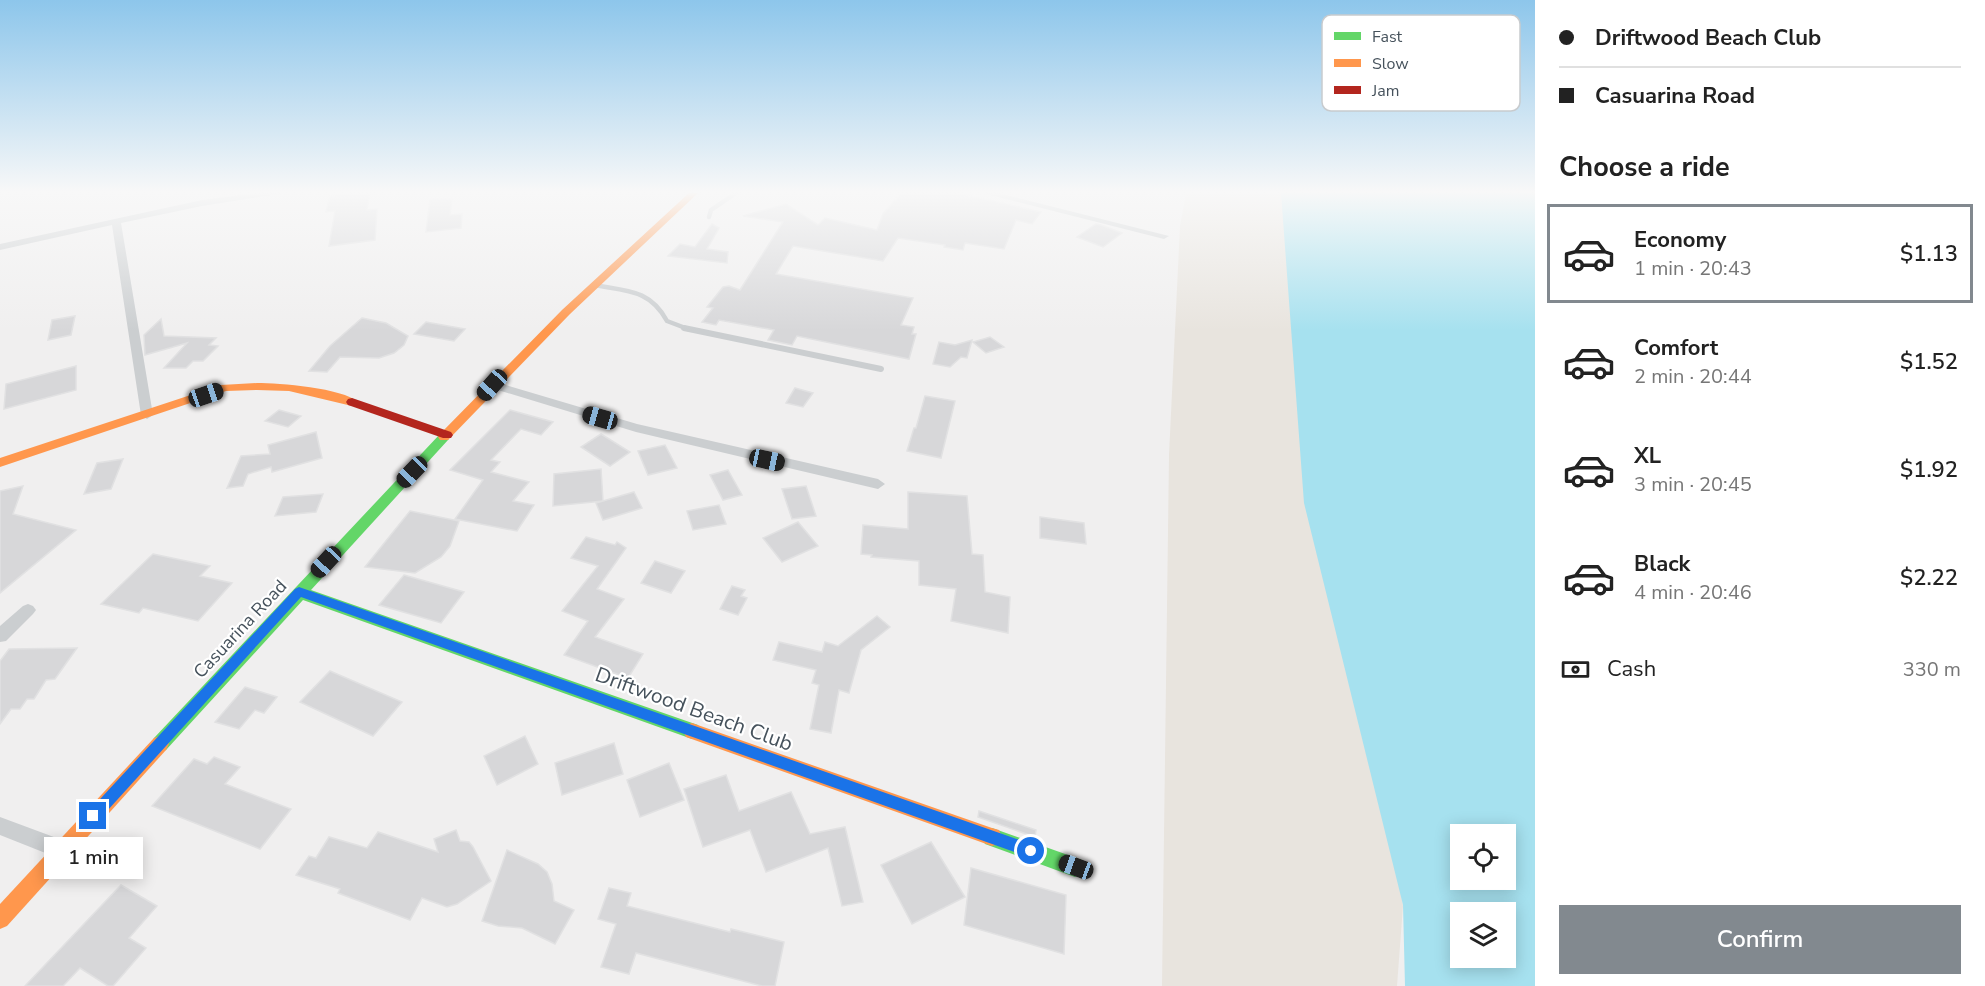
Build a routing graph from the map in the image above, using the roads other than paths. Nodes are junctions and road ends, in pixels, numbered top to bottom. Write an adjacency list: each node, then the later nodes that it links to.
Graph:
1 (40, 239): 4 (street)
2 (120, 239): 8 (street)
3 (644, 239): 5 (street, Casuarina Road)
4 (0, 248)
5 (594, 285): 6 (lane); 7 (street, Casuarina Road)
6 (881, 369)
7 (492, 385): 9 (street, Casuarina Road); 11 (street)
8 (147, 415): 9 (street); 10 (street)
9 (447, 435): 12 (street, Casuarina Road)
10 (0, 464)
11 (878, 484)
12 (299, 592): 16 (street, Casuarina Road); 17 (street, Driftwood Beach Club)
13 (28, 610): 14 (street)
14 (0, 636)
15 (0, 826): 16 (street)
16 (63, 850): 18 (street, Casuarina Road)
17 (1076, 867)
18 (0, 919)

